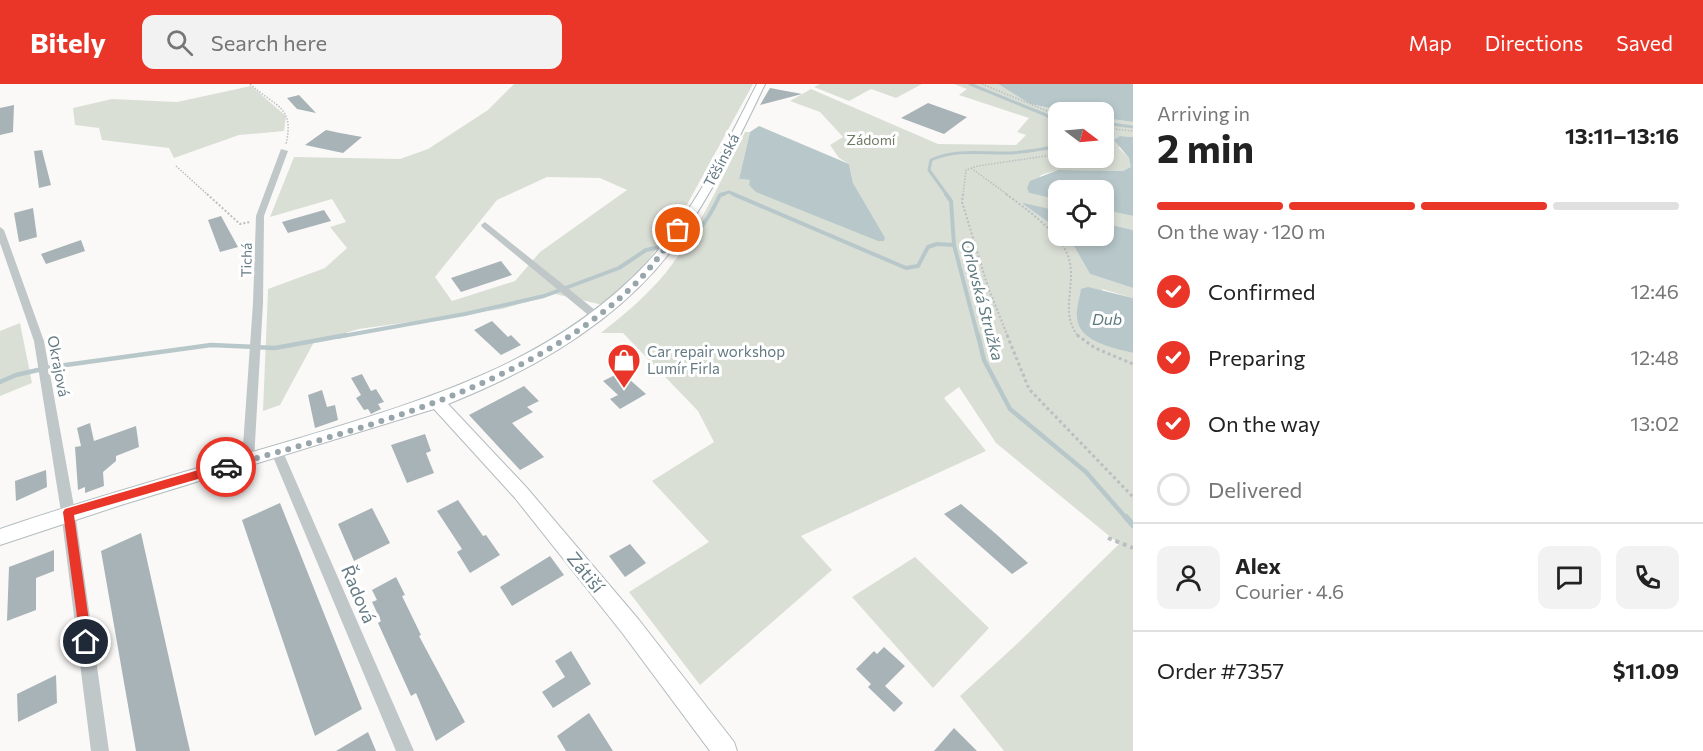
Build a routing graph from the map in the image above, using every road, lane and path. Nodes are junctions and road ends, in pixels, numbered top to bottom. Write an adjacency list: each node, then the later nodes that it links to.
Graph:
1 (250, 84): 7 (path)
2 (761, 84): 14 (main road, Těšínská)
3 (982, 84): 4 (path)
4 (1048, 111)
5 (1114, 129): 6 (path)
6 (1133, 131)
7 (284, 152): 11 (street, Tichá)
8 (1048, 156): 10 (path)
9 (176, 166): 11 (path)
10 (971, 168): 15 (path); 19 (path)
11 (261, 220): 18 (street, Tichá)
12 (485, 225): 14 (street)
13 (0, 230): 20 (street, Okrajová)
14 (596, 316): 16 (main road, Těšínská)
15 (1133, 364)
16 (437, 402): 17 (main road, Těšínská); 26 (main road, Zátiší)
17 (277, 452): 18 (main road, Těšínská); 25 (street, Řadová)
18 (248, 460): 20 (main road, Těšínská)
19 (1133, 496)
20 (68, 512): 21 (main road, Těšínská); 24 (street, Okrajová)
21 (0, 537)
22 (1108, 538): 23 (path)
23 (1133, 548)
24 (100, 751)
25 (405, 751)
26 (725, 751)

